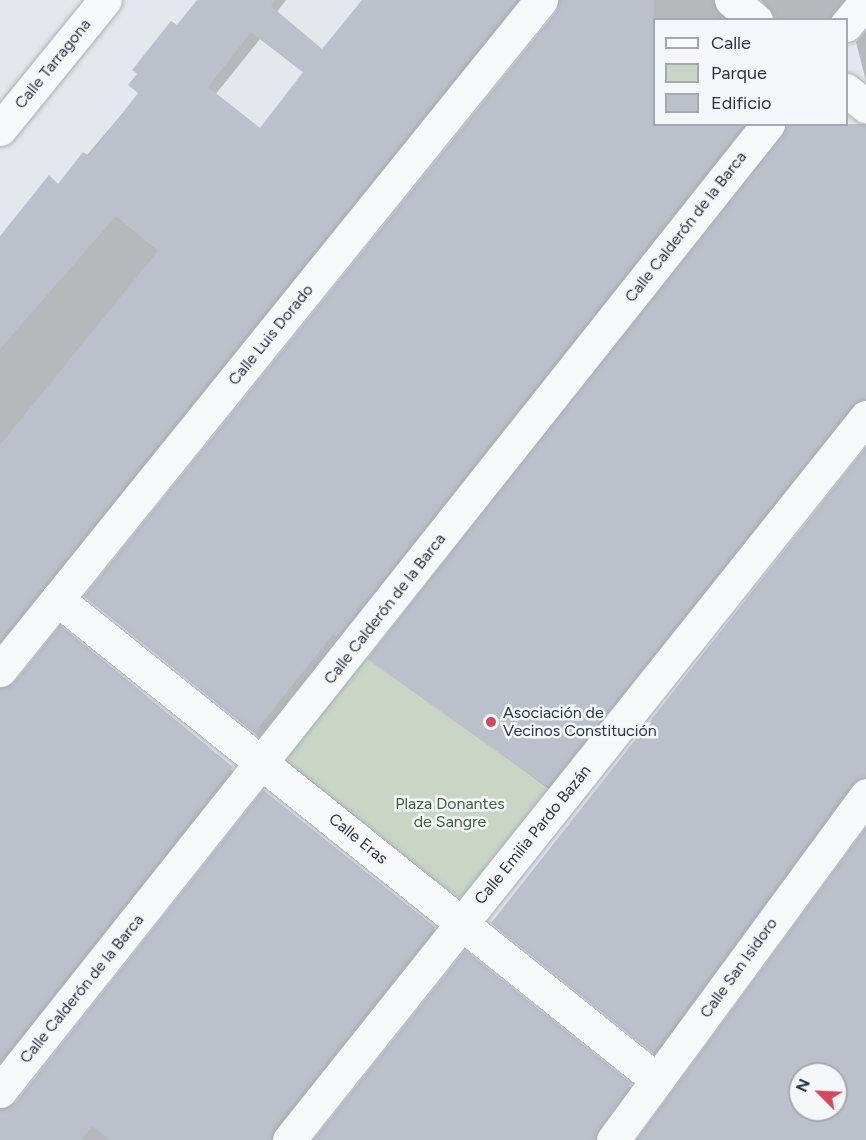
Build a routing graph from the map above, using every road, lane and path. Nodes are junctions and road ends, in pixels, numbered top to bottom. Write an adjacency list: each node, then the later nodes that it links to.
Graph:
1 (105, 0): 10 (street, Calle Tarragona)
2 (541, 0): 12 (street, Calle Luis Dorado)
3 (731, 0): 5 (street)
4 (866, 1): 6 (street)
5 (754, 18)
6 (848, 23)
7 (848, 92): 8 (street)
8 (866, 106)
9 (766, 126): 14 (street, Calle Calderón de la Barca)
10 (0, 129)
11 (866, 417): 16 (street, Calle Emilia Pardo Bazán)
12 (57, 599): 13 (street, Calle Luis Dorado); 14 (street, Calle Eras)
13 (0, 670)
14 (265, 762): 16 (street, Calle Eras); 18 (street, Calle Calderón de la Barca)
15 (866, 795): 17 (street, Calle San Isidoro)
16 (462, 924): 17 (street, Calle Eras); 19 (street, Calle Emilia Pardo Bazán)
17 (657, 1080): 20 (street, Calle San Isidoro)
18 (0, 1091)
19 (289, 1140)
20 (613, 1140)

